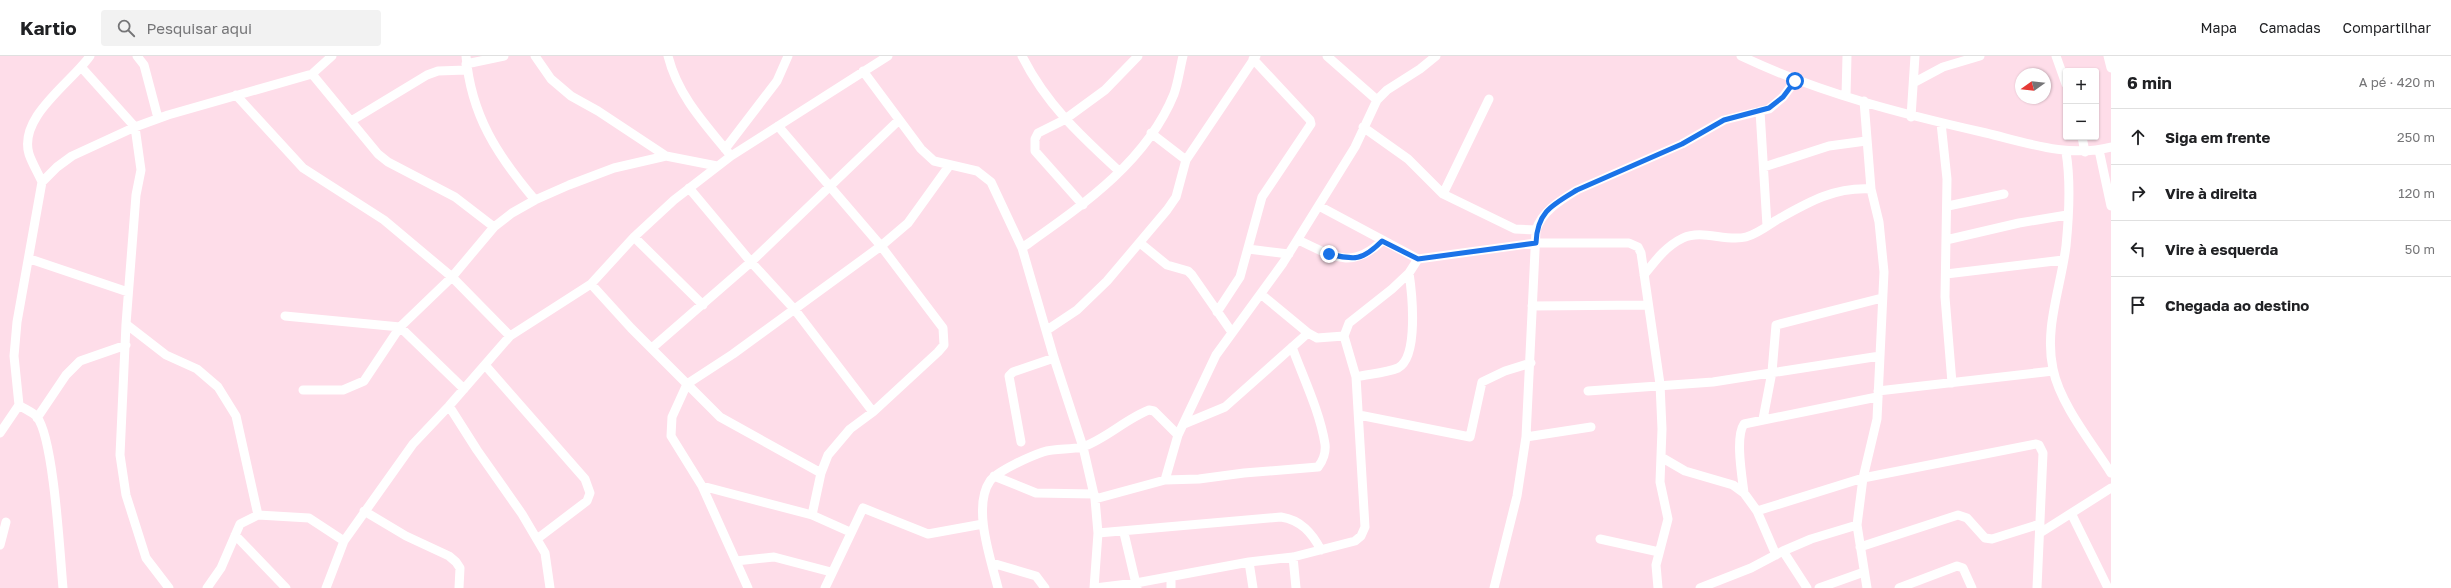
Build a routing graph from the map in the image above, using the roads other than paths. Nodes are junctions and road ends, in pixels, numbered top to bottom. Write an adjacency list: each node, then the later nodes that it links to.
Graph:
1 (90, 56): 22 (street)
2 (137, 56): 36 (street)
3 (332, 56): 25 (street)
4 (504, 56): 21 (street)
5 (535, 56): 52 (street)
6 (668, 56): 49 (street)
7 (788, 56): 49 (street)
8 (888, 56): 24 (street)
9 (1022, 56): 38 (street)
10 (1138, 56): 38 (street)
11 (1183, 56): 44 (street)
12 (1327, 56): 32 (street)
13 (1436, 56): 32 (street)
14 (1742, 56): 27 (street)
15 (1847, 56): 30 (street)
16 (1915, 56): 28 (street)
17 (1980, 56): 28 (street)
18 (2056, 56): 26 (street)
19 (2108, 56): 23 (street)
20 (1255, 58): 53 (street); 81 (street)
21 (466, 63): 39 (street); 64 (street)
22 (82, 68): 42 (street); 58 (street)
23 (2111, 68)
24 (863, 71): 37 (street); 41 (street)
25 (312, 74): 29 (street); 39 (street)
26 (2063, 76)
27 (1795, 81): 30 (street); 34 (street)
28 (1915, 82): 35 (street)
29 (236, 95): 36 (street); 90 (street)
30 (1846, 96): 33 (street)
31 (1489, 99): 62 (street)
32 (1377, 100): 43 (street)
33 (1864, 101): 35 (street); 46 (street)
34 (1760, 111): 56 (street); 72 (street)
35 (1911, 117): 40 (street)
36 (158, 118): 42 (street)
37 (899, 120): 55 (street); 59 (street)
38 (1064, 120): 57 (street); 65 (street)
39 (351, 121): 71 (street)
40 (1941, 123): 50 (street); 67 (street)
41 (778, 126): 49 (street); 59 (street)
42 (135, 127): 58 (street); 92 (street)
43 (1363, 127): 62 (street); 66 (street)
44 (1151, 133): 53 (street); 57 (street)
45 (2083, 140): 51 (street)
46 (1866, 141): 56 (street); 61 (street)
47 (2111, 147): 48 (street)
48 (2099, 150): 51 (street); 68 (street)
49 (728, 152): 54 (street)
50 (2066, 152): 51 (street); 69 (street)
51 (2085, 152)
52 (666, 156): 54 (street); 64 (street)
53 (1186, 160): 77 (street)
54 (717, 166): 60 (street)
55 (949, 166): 79 (street); 80 (street)
56 (1764, 167): 70 (street)
57 (1118, 171): 65 (street)
58 (42, 182): 83 (street)
59 (830, 186): 79 (street); 86 (street)
60 (689, 188): 73 (street); 86 (street)
61 (1871, 189): 70 (street); 94 (street)
62 (1443, 194): 72 (street)
63 (2004, 194): 67 (street)
64 (535, 200): 71 (street)
65 (1083, 205): 80 (street)
66 (1319, 206): 74 (street); 76 (street)
67 (1948, 206): 75 (street)
68 (2111, 206)
69 (2067, 215): 75 (street); 85 (street)
70 (1767, 226): 89 (street)
71 (494, 227): 90 (street)
72 (1536, 230): 78 (street)
73 (634, 236): 91 (street); 95 (street)
74 (1298, 240): 76 (street); 82 (street)
75 (1946, 240): 88 (street)
76 (1382, 241): 84 (street)
77 (1140, 243): 99 (street); 103 (street)
78 (1536, 243): 84 (street); 89 (street); 97 (street)
79 (881, 246): 98 (street); 127 (street)
80 (1022, 248): 103 (street)
81 (1248, 249): 82 (street); 99 (street)
82 (1289, 254): 93 (street)
83 (30, 259): 92 (street); 125 (street)
84 (1418, 259): 87 (street)
85 (2063, 260): 88 (street); 115 (street)
86 (751, 262): 95 (street); 98 (street)
87 (1409, 273): 107 (street); 117 (street)
88 (1946, 274): 118 (street)
89 (1644, 275): 96 (street)
90 (452, 276): 102 (street); 106 (street)
91 (591, 284): 106 (street); 110 (street)
92 (128, 292): 101 (street)
93 (1262, 295): 104 (street); 105 (street)
94 (1882, 298): 111 (street); 116 (street)
95 (703, 305): 110 (street)
96 (1648, 305): 97 (street); 120 (street)
97 (1532, 306): 113 (street)
98 (795, 310): 119 (street); 127 (street)
99 (1217, 312): 104 (street)
100 (285, 316): 102 (street)
101 (126, 324): 108 (street); 150 (street)
102 (400, 327): 121 (street); 122 (street)
103 (1047, 330): 112 (street)
104 (1231, 331): 131 (street)
105 (1308, 333): 107 (street); 109 (street)
106 (510, 336): 114 (street)
107 (1344, 336): 117 (street)
108 (126, 345): 129 (street); 177 (street)
109 (1292, 347): 131 (street); 143 (street)
110 (652, 348): 119 (street)
111 (1880, 356): 116 (street); 124 (street)
112 (1054, 358): 136 (street); 137 (street)
113 (1531, 363): 128 (street); 135 (street)
114 (486, 365): 121 (street); 161 (street)
115 (2053, 371): 118 (street); 139 (street)
116 (1772, 372): 120 (street); 130 (street)
117 (1356, 377): 128 (street)
118 (1952, 383): 124 (street)
119 (687, 384): 140 (street); 144 (street)
120 (1660, 384): 123 (street); 138 (street)
121 (464, 389): 126 (street)
122 (303, 390)
123 (1588, 391)
124 (1878, 394): 130 (street); 142 (street)
125 (19, 405): 129 (street); 133 (street)
126 (449, 406): 148 (street); 161 (street)
127 (873, 412): 140 (street)
128 (1359, 415): 166 (street)
129 (37, 418): 178 (street)
130 (1763, 419): 146 (street)
131 (1184, 424): 134 (street)
132 (1591, 427): 135 (street)
133 (0, 433)
134 (1178, 435): 137 (street); 143 (street)
135 (1526, 437): 192 (street)
136 (1021, 442)
137 (1083, 447): 141 (street); 147 (street)
138 (1661, 457): 146 (street); 167 (street)
139 (2111, 472)
140 (821, 473): 151 (street)
141 (994, 476): 147 (street); 154 (street)
142 (1863, 478): 149 (street); 155 (street); 156 (street)
143 (1165, 480): 147 (street)
144 (702, 486): 151 (street); 170 (street)
145 (2111, 488): 152 (street)
146 (1744, 493): 149 (street)
147 (1095, 496): 158 (street)
148 (364, 511): 163 (street); 182 (street)
149 (1757, 511): 168 (street)
150 (258, 515): 160 (street); 163 (street)
151 (812, 515): 157 (street)
152 (2072, 515): 156 (street); 201 (street)
153 (6, 522): 164 (street)
154 (983, 524): 157 (street); 172 (street)
155 (1858, 525): 165 (street); 168 (street)
156 (2040, 529): 165 (street); 200 (street)
157 (850, 532): 173 (street)
158 (1098, 533): 159 (street); 188 (street)
159 (1124, 533): 166 (street); 176 (street)
160 (235, 535): 179 (street); 180 (street)
161 (537, 539): 183 (street)
162 (1600, 539): 167 (street)
163 (344, 541): 181 (street)
164 (0, 545)
165 (1860, 547): 174 (street)
166 (1321, 550): 169 (street)
167 (1659, 552): 193 (street)
168 (1779, 553): 194 (street); 195 (street)
169 (1293, 557): 171 (street); 191 (street)
170 (736, 561): 173 (street); 184 (street)
171 (1250, 562): 175 (street); 190 (street)
172 (992, 563): 186 (street); 187 (street)
173 (831, 572): 185 (street)
174 (1864, 572): 196 (street); 197 (street)
175 (1170, 577): 176 (street); 189 (street)
176 (1137, 586): 188 (street)
177 (165, 587)
178 (63, 588)
179 (207, 588)
180 (286, 588)
181 (326, 588)
182 (459, 588)
183 (550, 588)
184 (748, 588)
185 (825, 588)
186 (998, 588)
187 (1045, 588)
188 (1095, 588)
189 (1171, 588)
190 (1253, 588)
191 (1296, 588)
192 (1494, 588)
193 (1658, 588)
194 (1700, 588)
195 (1807, 588)
196 (1819, 588)
197 (1866, 588)
198 (1899, 588): 199 (street)
199 (1972, 588)
200 (2037, 588)
201 (2108, 588)

